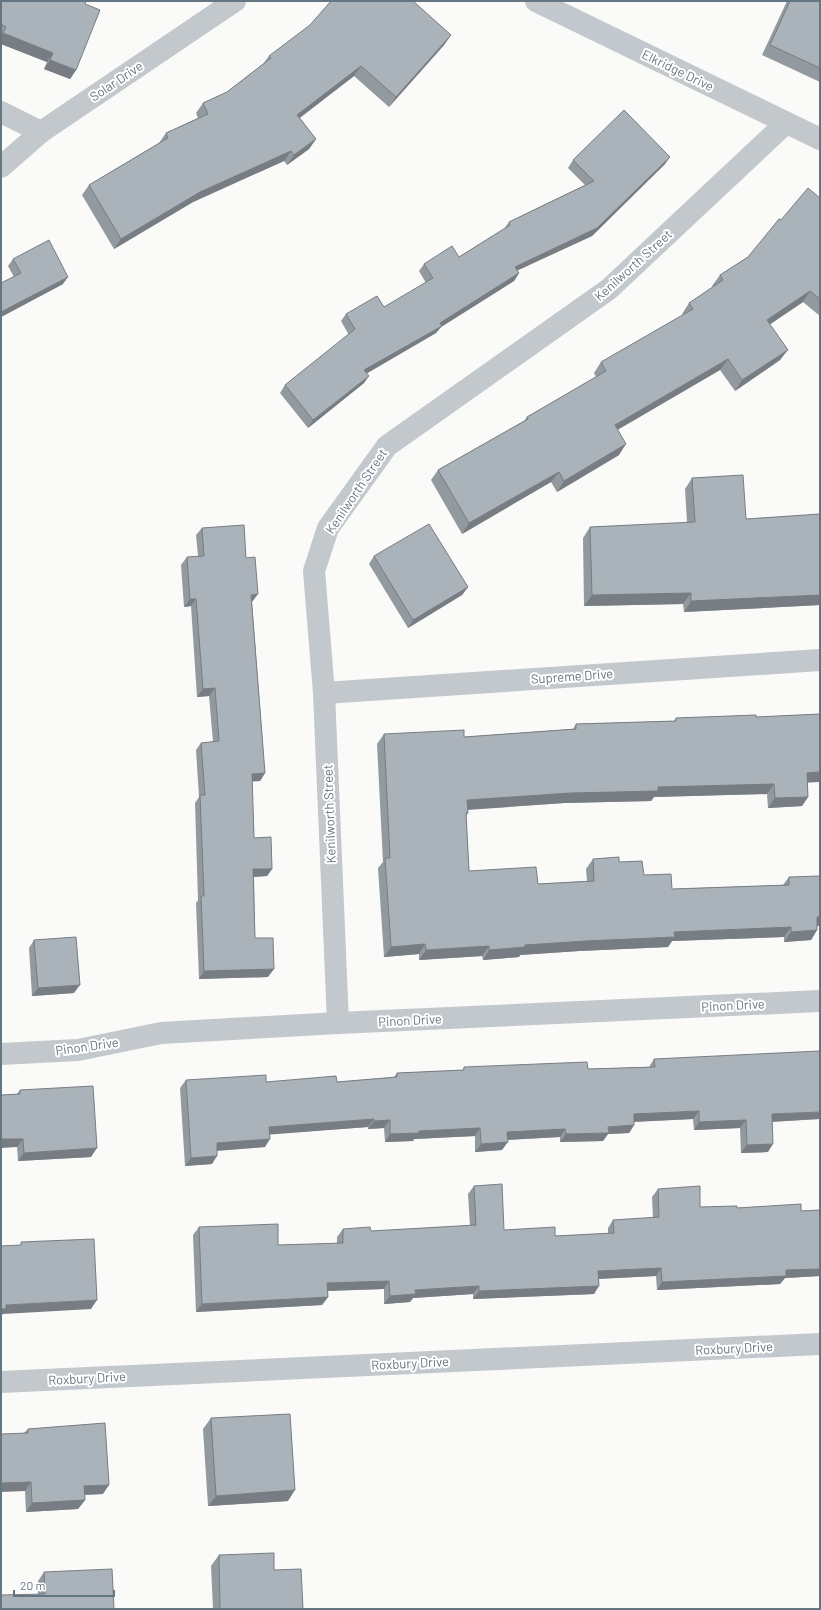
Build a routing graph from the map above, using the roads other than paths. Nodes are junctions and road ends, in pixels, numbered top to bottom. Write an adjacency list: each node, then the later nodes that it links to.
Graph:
1 (235, 1): 5 (street, Solar Drive)
2 (536, 1): 4 (street, Elkridge Drive)
3 (1, 112): 5 (street)
4 (786, 123): 6 (street, Elkridge Drive); 9 (street, Kenilworth Street)
5 (41, 132): 7 (street, Solar Drive)
6 (820, 139)
7 (1, 167)
8 (820, 660): 9 (street, Supreme Drive)
9 (324, 693): 11 (street, Kenilworth Street)
10 (820, 1001): 11 (street, Pinon Drive)
11 (338, 1023): 12 (street, Pinon Drive)
12 (1, 1054)
13 (820, 1344): 14 (street, Roxbury Drive)
14 (1, 1382)

